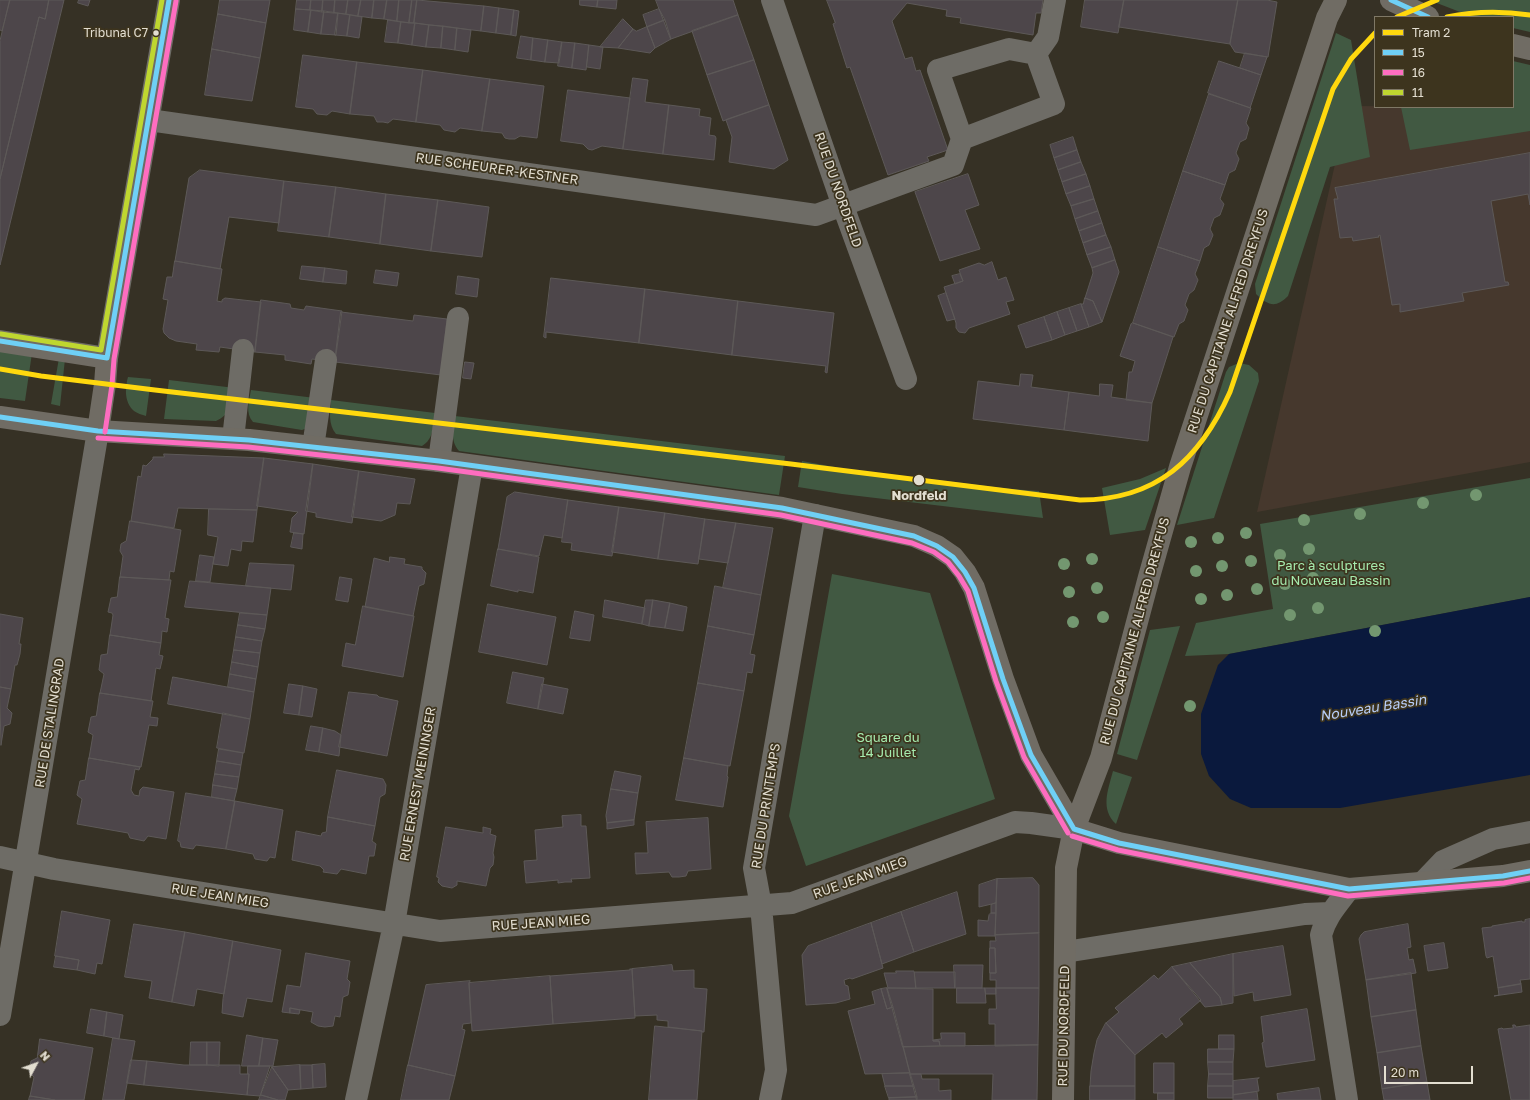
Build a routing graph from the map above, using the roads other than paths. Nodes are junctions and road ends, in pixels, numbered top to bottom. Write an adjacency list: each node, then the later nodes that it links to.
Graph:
1 (169, 0): 10 (street)
2 (772, 0): 12 (street, RUE DU NORDFELD)
3 (1054, 0): 9 (street)
4 (1336, 0): 26 (main road, RUE DU CAPITAINE ALFRED DREYFUS)
5 (1393, 0): 6 (main road)
6 (1426, 16)
7 (1514, 45): 8 (main road)
8 (1530, 49)
9 (1036, 54): 11 (street); 11 (street)
10 (149, 120): 12 (street, RUE SCHEURER-KESTNER); 16 (street)
11 (962, 139): 12 (street, RUE SCHEURER-KESTNER)
12 (843, 206): 18 (street, RUE DU NORDFELD)
13 (458, 318): 23 (street)
14 (0, 340): 16 (main road)
15 (243, 350): 21 (street)
16 (107, 358): 20 (main road)
17 (326, 360): 22 (street)
18 (906, 379)
19 (0, 417): 20 (main road)
20 (98, 432): 21 (main road); 29 (street, RUE DE STALINGRAD)
21 (232, 439): 22 (main road)
22 (313, 447): 23 (main road)
23 (439, 461): 24 (main road)
24 (472, 466): 25 (main road); 35 (street, RUE ERNEST MEININGER)
25 (815, 514): 26 (main road); 33 (street, RUE DU PRINTEMPS)
26 (1074, 829): 32 (main road); 33 (street, RUE JEAN MIEG); 36 (main road, RUE DU CAPITAINE ALFRED DREYFUS)
27 (1530, 832): 31 (street)
28 (0, 857): 29 (street, RUE JEAN MIEG)
29 (27, 862): 35 (street, RUE JEAN MIEG); 37 (street, RUE DE STALINGRAD)
30 (1530, 871): 31 (main road)
31 (1422, 883): 32 (main road)
32 (1349, 889): 34 (street)
33 (761, 906): 35 (street, RUE JEAN MIEG); 39 (street, RUE DU PRINTEMPS)
34 (1330, 913): 36 (street); 41 (street)
35 (394, 924): 38 (street, RUE ERNEST MEININGER)
36 (1065, 952): 40 (main road, RUE DU NORDFELD)
37 (0, 1015)
38 (356, 1100)
39 (770, 1100)
40 (1063, 1100)
41 (1347, 1100)

